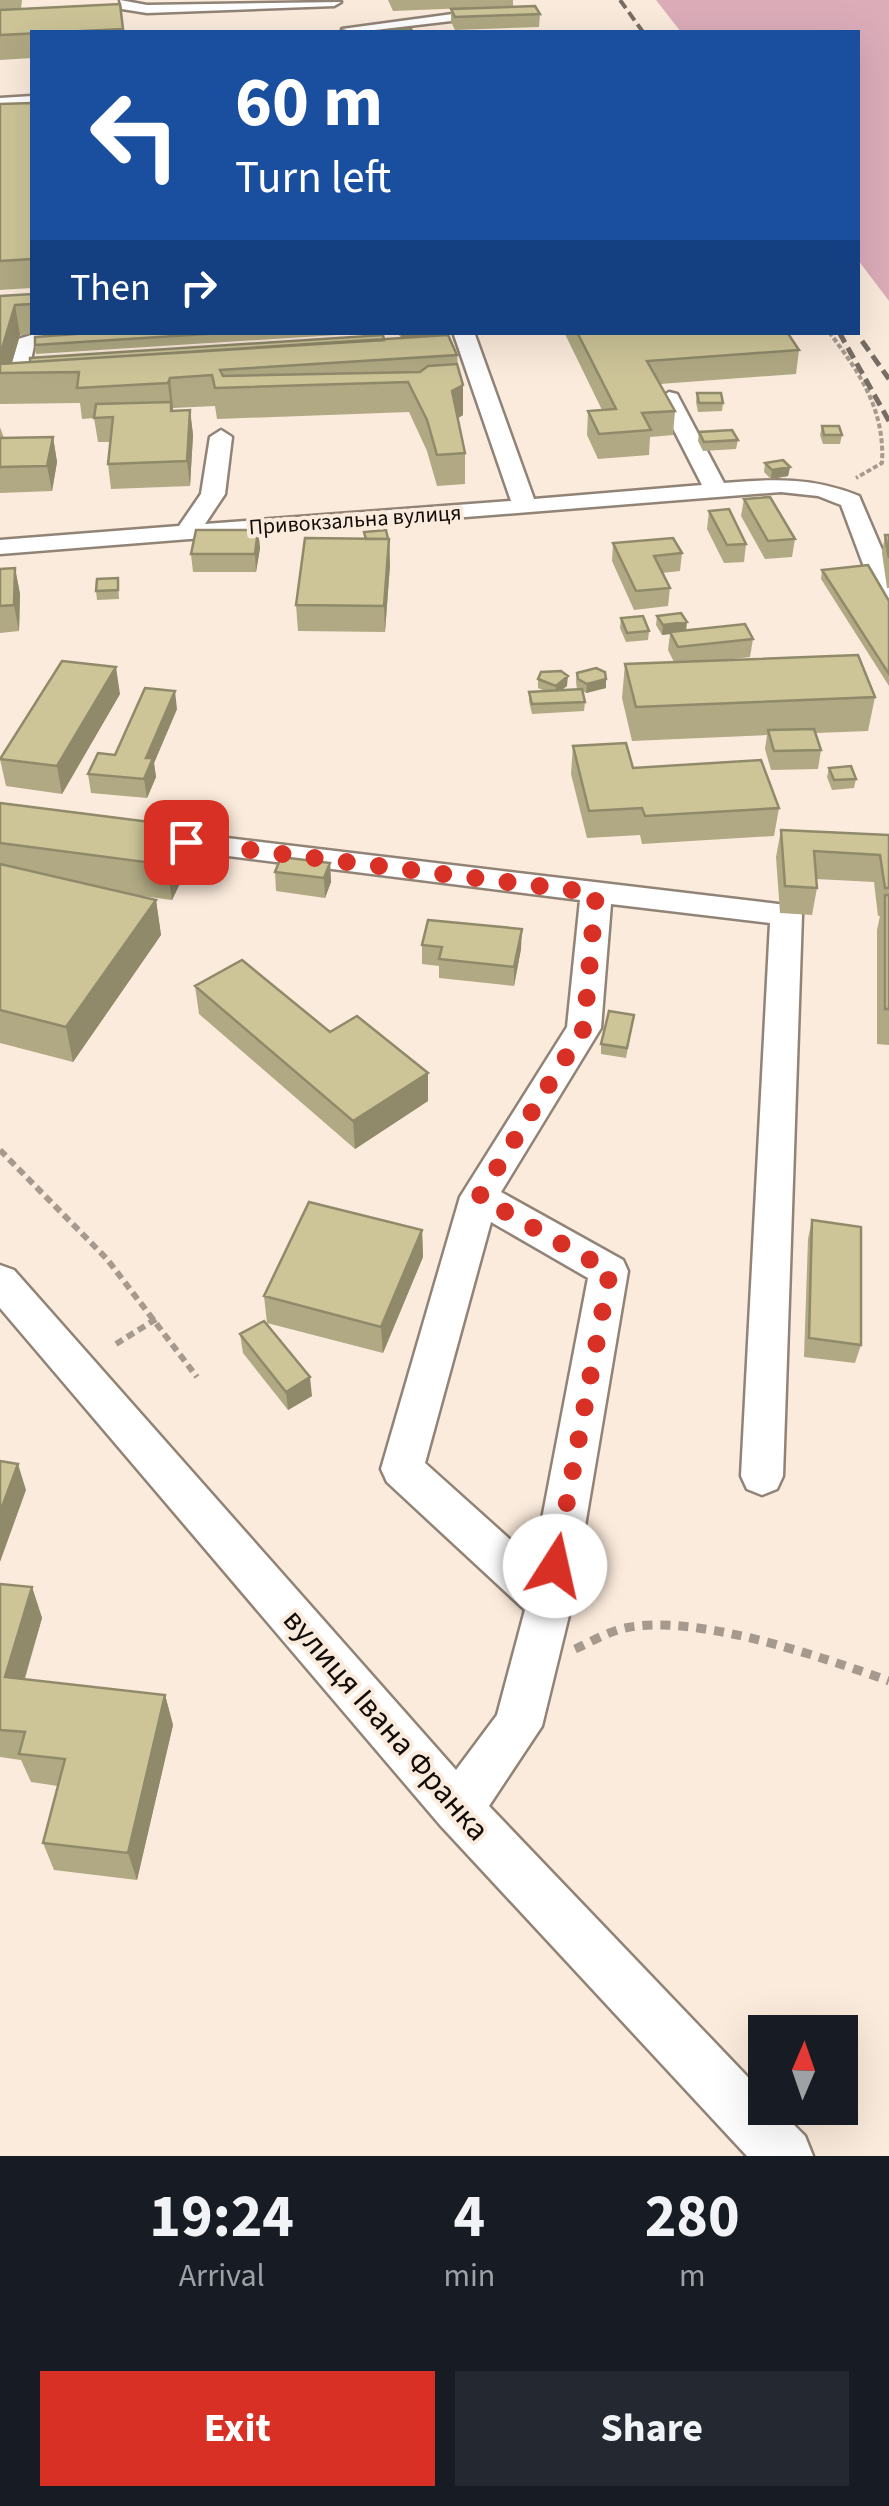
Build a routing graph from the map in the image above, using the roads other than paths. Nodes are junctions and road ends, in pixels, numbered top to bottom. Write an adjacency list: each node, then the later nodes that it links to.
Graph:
1 (127, 0): 2 (street)
2 (334, 1): 4 (street)
3 (515, 10): 5 (street)
4 (349, 30)
5 (358, 30)
6 (30, 101): 7 (street)
7 (0, 103)
8 (460, 341): 14 (street)
9 (131, 343): 10 (street)
10 (65, 390)
11 (668, 399): 13 (street)
12 (221, 437): 15 (street)
13 (717, 491): 14 (street, Привокзальна вулиця); 17 (street, Привокзальна вулиця)
14 (525, 507): 15 (street, Привокзальна вулиця)
15 (187, 532): 16 (street, Привокзальна вулиця)
16 (0, 547)
17 (889, 599)
18 (96, 831): 19 (street)
19 (596, 893): 20 (street); 22 (street)
20 (479, 1197): 23 (street); 23 (street)
21 (0, 1282): 24 (street, вулиця Івана Франка)
22 (762, 1476)
23 (548, 1603): 24 (street)
24 (457, 1808): 25 (street, вулиця Івана Франка)
25 (786, 2156)

